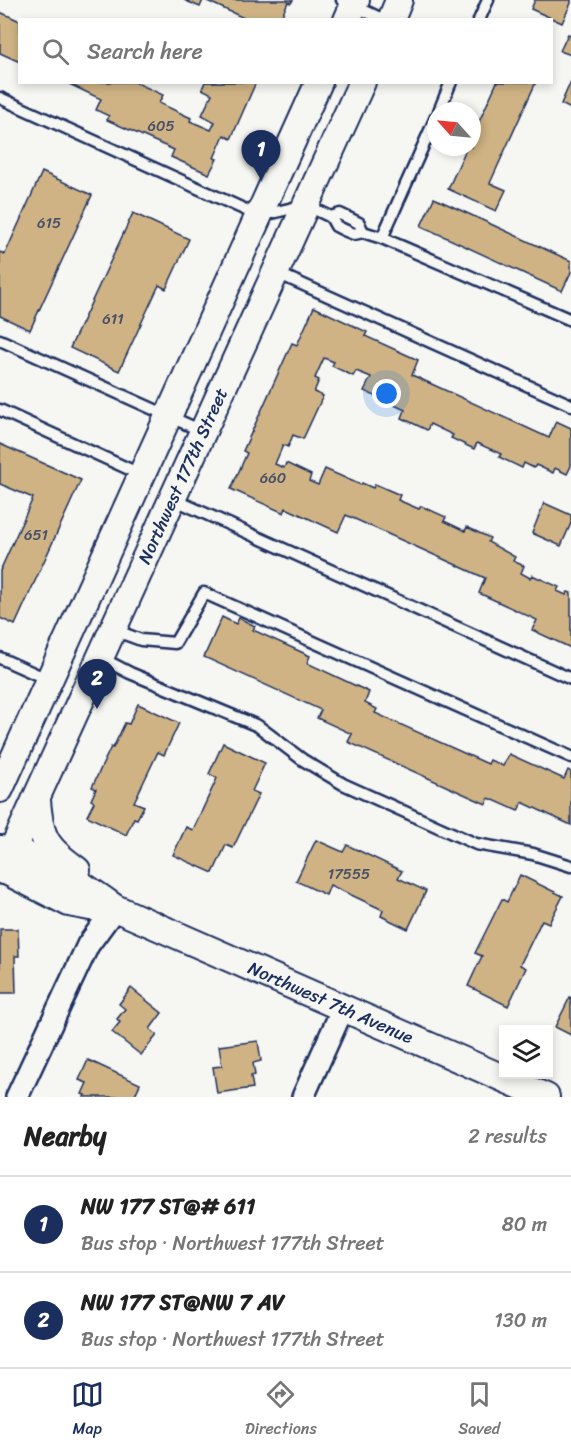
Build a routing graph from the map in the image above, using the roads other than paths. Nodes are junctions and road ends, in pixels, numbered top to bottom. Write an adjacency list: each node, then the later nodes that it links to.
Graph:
1 (399, 0): 5 (street)
2 (488, 0): 6 (lane)
3 (350, 6): 4 (lane)
4 (379, 18)
5 (392, 18)
6 (480, 18)
7 (318, 84): 14 (street, Northwest 177th Street)
8 (361, 84): 13 (street, Northwest 177th Street)
9 (450, 84): 11 (lane)
10 (0, 98): 14 (lane)
11 (443, 102)
12 (427, 137): 15 (lane)
13 (306, 205): 14 (lane); 15 (lane); 16 (street, Northwest 177th Street)
14 (259, 216): 21 (street, Northwest 177th Street)
15 (382, 238): 17 (lane)
16 (277, 273): 19 (lane); 22 (street, Northwest 177th Street)
17 (571, 320)
18 (0, 340): 21 (lane)
19 (571, 405)
20 (0, 410): 23 (lane)
21 (168, 416): 22 (lane); 23 (street, Northwest 177th Street)
22 (204, 432): 24 (street, Northwest 177th Street)
23 (142, 475): 24 (street); 29 (street, Northwest 177th Street)
24 (173, 499): 25 (street, Northwest 177th Street); 28 (lane)
25 (114, 630): 27 (street, Northwest 177th Street); 30 (lane)
26 (0, 658): 29 (lane)
27 (101, 658): 32 (street, Northwest 177th Street); 34 (lane)
28 (571, 679)
29 (49, 681): 31 (street, Northwest 177th Street)
30 (571, 757)
31 (0, 789)
32 (37, 800): 33 (street, Northwest 177th Street); 35 (street)
33 (4, 860): 35 (street, Northwest 7th Avenue)
34 (571, 866)
35 (116, 908): 36 (street, Northwest 7th Avenue); 37 (street)
36 (343, 1008): 38 (street); 39 (street, Northwest 7th Avenue)
37 (17, 1097)
38 (303, 1097)
39 (546, 1097)

